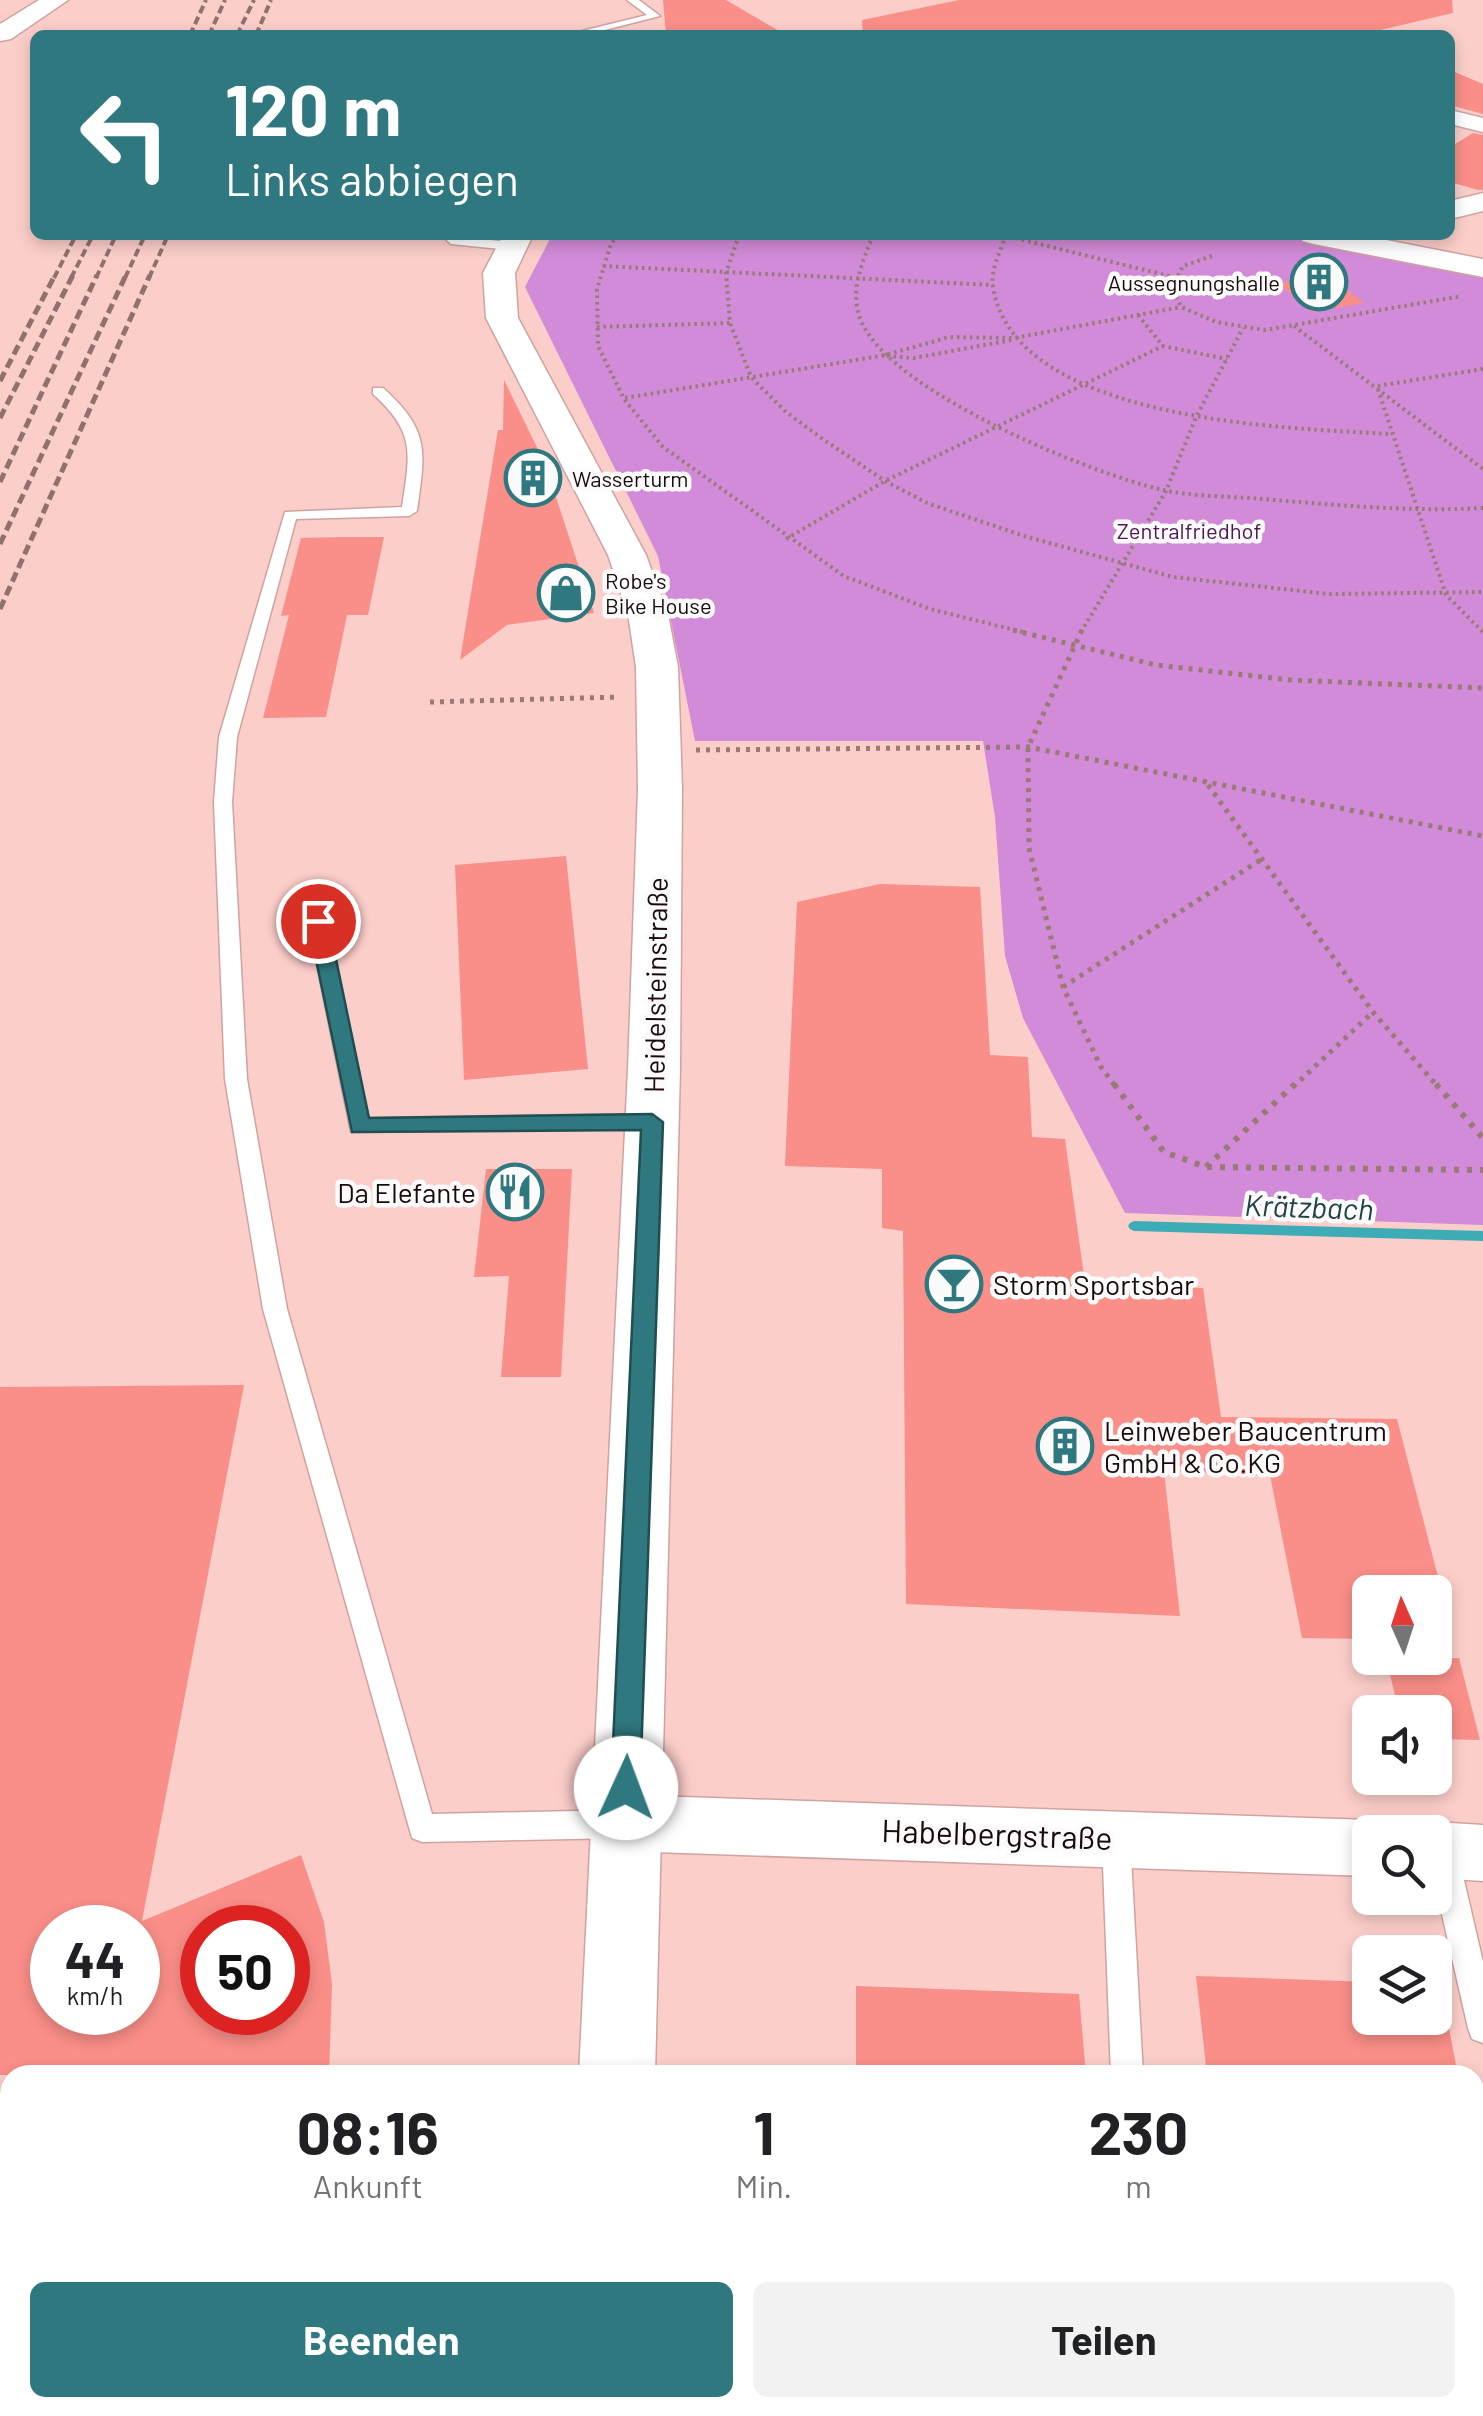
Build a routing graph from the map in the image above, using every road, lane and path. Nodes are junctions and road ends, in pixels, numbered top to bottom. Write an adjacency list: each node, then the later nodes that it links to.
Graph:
1 (632, 0): 4 (lane)
2 (47, 14): 3 (main road); 3 (main road)
3 (1, 28)
4 (593, 30)
5 (1455, 117): 6 (street)
6 (1483, 125)
7 (451, 240): 8 (lane)
8 (514, 240): 63 (main road, Heidelsteinstraße)
9 (616, 240): 16 (path)
10 (737, 240): 17 (path)
11 (872, 240): 18 (path)
12 (1003, 240): 21 (path)
13 (1024, 240): 19 (path)
14 (1380, 240): 20 (main road)
15 (1212, 256): 19 (path)
16 (604, 266): 17 (path); 26 (path)
17 (726, 273): 18 (path); 24 (path)
18 (856, 277): 21 (path); 30 (path)
19 (1176, 278): 22 (path)
20 (1477, 281): 25 (path)
21 (993, 285): 28 (path)
22 (1182, 308): 23 (path); 27 (path)
23 (1138, 314): 28 (path); 29 (path)
24 (730, 323): 26 (path); 33 (path)
25 (1294, 326): 27 (path); 35 (path)
26 (598, 327): 37 (path)
27 (1243, 328): 31 (path)
28 (1014, 338): 30 (path); 30 (path); 34 (path)
29 (1163, 346): 31 (path); 34 (path)
30 (886, 356): 33 (path); 39 (path)
31 (1227, 359): 38 (path)
32 (1483, 369): 35 (path)
33 (751, 377): 37 (path); 42 (path)
34 (1082, 384): 38 (path); 39 (path)
35 (1377, 386): 40 (path); 41 (path)
36 (378, 390): 67 (lane)
37 (624, 398): 46 (path)
38 (1196, 417): 40 (path); 43 (path)
39 (998, 426): 42 (path); 43 (path)
40 (1391, 434): 45 (path)
41 (1483, 469)
42 (885, 481): 46 (path); 47 (path)
43 (1166, 491): 45 (path); 47 (path)
44 (1483, 508): 45 (path)
45 (1416, 512): 49 (path)
46 (786, 539): 51 (path)
47 (1123, 562): 49 (path); 51 (path)
48 (1483, 592): 49 (path)
49 (1446, 595): 50 (path)
50 (1483, 632)
51 (1072, 647): 52 (path); 55 (path)
52 (1483, 688)
53 (632, 697): 54 (path)
54 (430, 702)
55 (1028, 746): 56 (path); 57 (path); 61 (path)
56 (685, 750)
57 (1208, 784): 58 (path); 59 (path)
58 (1483, 836)
59 (1262, 859): 61 (path); 62 (path)
60 (318, 921): 63 (lane)
61 (1063, 987): 65 (path)
62 (1374, 1012): 64 (path); 65 (path)
63 (652, 1122): 67 (main road, Heidelsteinstraße)
64 (1483, 1138)
65 (1206, 1167): 66 (path)
66 (1483, 1170)
67 (624, 1824): 68 (street, Habelbergstraße); 72 (main road, Heidelsteinstraße)
68 (1116, 1837): 69 (street, Habelbergstraße); 73 (lane)
69 (1352, 1847)
70 (1454, 1851): 71 (lane)
71 (1483, 2028)
72 (617, 2065)
73 (1127, 2065)

